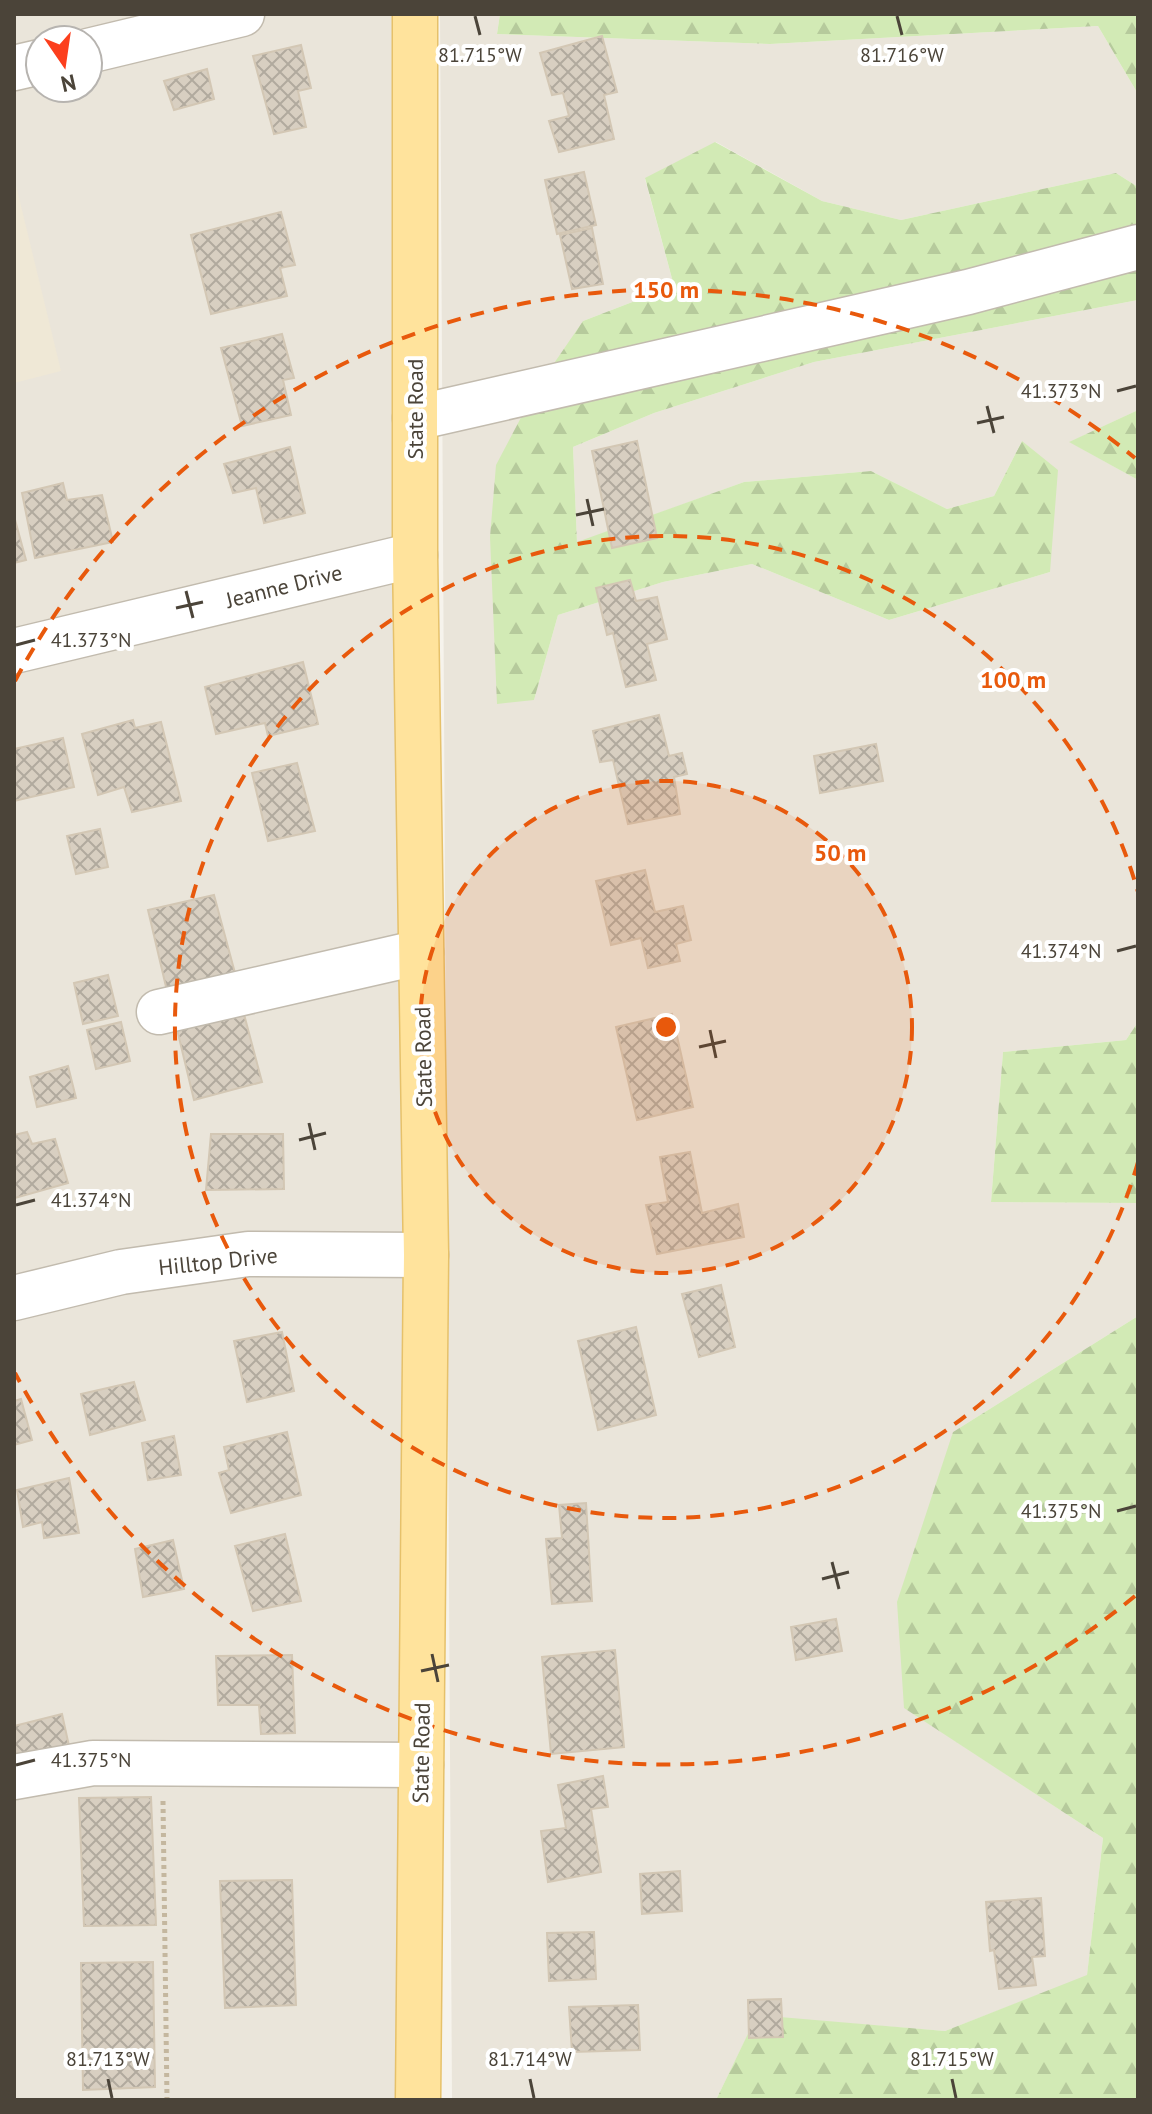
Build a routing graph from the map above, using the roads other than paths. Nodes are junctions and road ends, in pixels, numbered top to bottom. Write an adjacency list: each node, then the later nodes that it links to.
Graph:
1 (242, 14): 3 (street)
2 (415, 14): 5 (main road, State Road)
3 (104, 47)
4 (1138, 247): 5 (street)
5 (415, 418): 6 (main road, State Road)
6 (415, 555): 7 (street, Jeanne Drive); 8 (main road, State Road)
7 (14, 651)
8 (421, 952): 9 (street); 10 (main road, State Road)
9 (159, 1012)
10 (426, 1255): 11 (street, Hilltop Drive); 12 (main road, State Road)
11 (14, 1298)
12 (421, 1765): 13 (street); 14 (main road, State Road)
13 (14, 1777)
14 (418, 2100)

